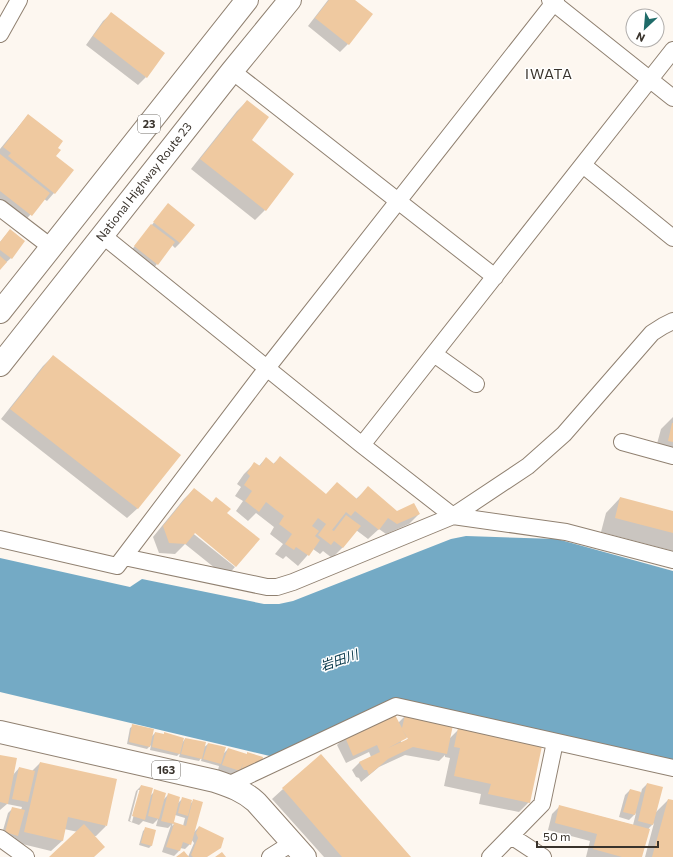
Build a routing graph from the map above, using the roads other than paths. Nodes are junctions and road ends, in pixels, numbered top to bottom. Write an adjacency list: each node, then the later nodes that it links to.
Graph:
1 (19, 0): 5 (street)
2 (247, 0): 15 (highway, 23)
3 (287, 1): 7 (highway, National Highway Route 23)
4 (554, 1): 8 (street); 11 (street)
5 (0, 34)
6 (673, 50): 8 (street)
7 (232, 71): 11 (street); 13 (highway, National Highway Route 23)
8 (650, 80): 9 (street); 10 (street)
9 (673, 98)
10 (583, 165): 14 (street); 16 (street)
11 (398, 200): 16 (street); 21 (street)
12 (0, 208): 15 (street)
13 (102, 235): 20 (highway, National Highway Route 23); 21 (street)
14 (673, 238)
15 (51, 248): 17 (highway, 23)
16 (495, 277): 19 (street)
17 (0, 312)
18 (673, 321): 26 (street)
19 (434, 354): 22 (street); 24 (street)
20 (0, 365)
21 (267, 368): 24 (street); 29 (street)
22 (476, 384)
23 (622, 442): 25 (street)
24 (362, 445): 26 (street)
25 (673, 456)
26 (453, 516): 28 (street); 29 (street)
27 (0, 539): 29 (street)
28 (673, 560)
29 (121, 562)
30 (0, 732): 33 (highway, 163)
31 (555, 742): 32 (street); 33 (street); 34 (street)
32 (673, 768)
33 (228, 785): 36 (highway, 163)
34 (511, 836): 39 (street); 40 (street)
35 (0, 838): 37 (street)
36 (298, 850): 38 (street)
37 (26, 857)
38 (270, 857)
39 (490, 857)
40 (543, 857)

